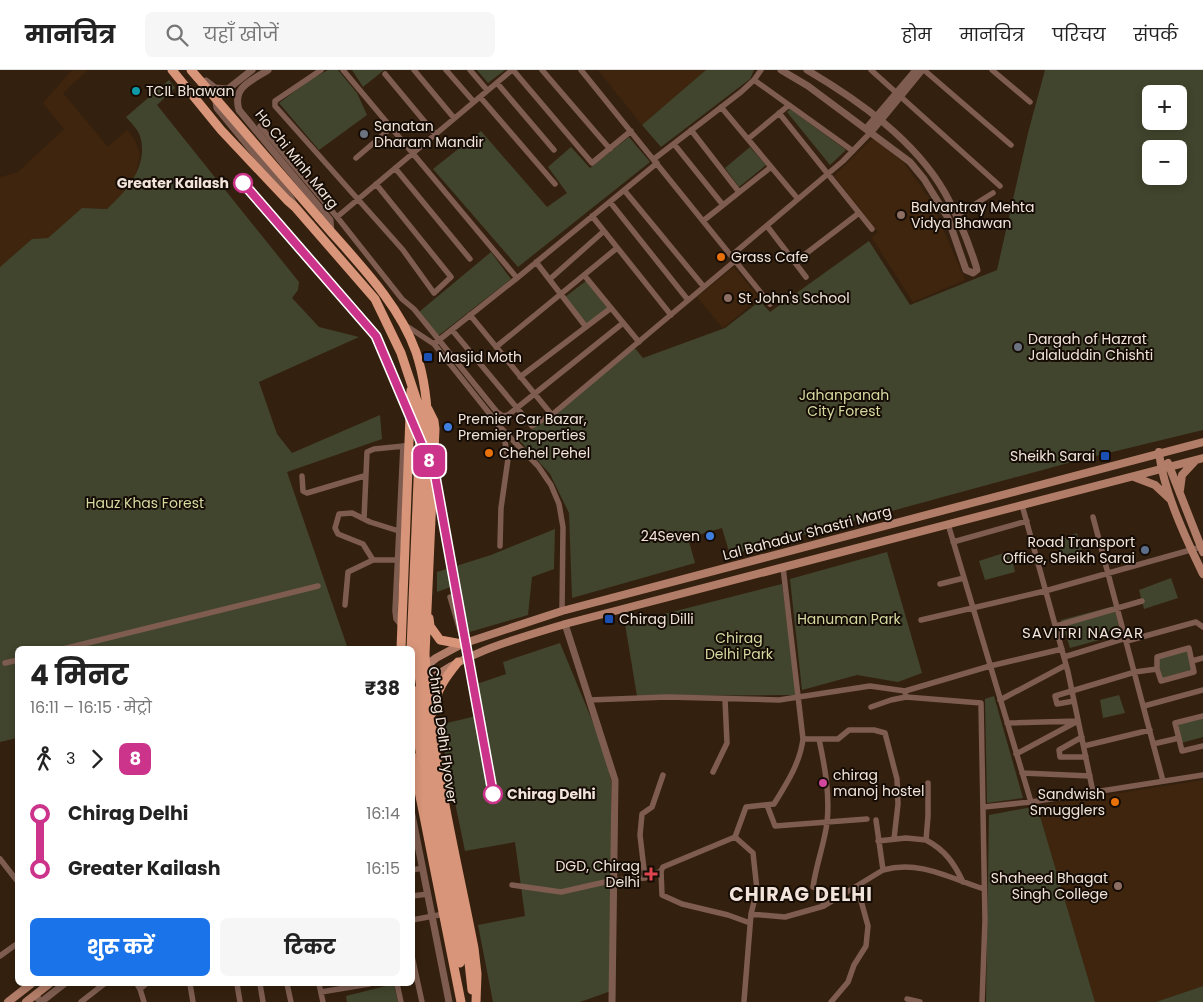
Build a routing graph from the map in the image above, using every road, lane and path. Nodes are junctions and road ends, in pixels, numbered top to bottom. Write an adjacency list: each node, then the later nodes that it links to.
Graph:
1 (172, 70): 65 (main road)
2 (190, 70): 74 (main road, bridge)
3 (197, 70): 24 (street)
4 (252, 70): 24 (street)
5 (268, 70): 41 (street, Ho Chi Minh Marg)
6 (321, 70): 61 (street)
7 (343, 70): 36 (street)
8 (414, 70): 33 (street)
9 (446, 70): 28 (street)
10 (470, 70): 25 (street)
11 (513, 70): 23 (street); 46 (street)
12 (542, 70): 46 (street)
13 (581, 70): 38 (street)
14 (760, 70): 22 (street)
15 (781, 70): 39 (street)
16 (807, 70): 34 (street)
17 (871, 70): 26 (street)
18 (916, 70): 26 (street)
19 (923, 70): 26 (street); 44 (street)
20 (992, 70): 29 (street)
21 (385, 74): 40 (street)
22 (754, 80): 30 (street); 31 (street)
23 (496, 83): 25 (street); 47 (street)
24 (228, 90): 45 (street)
25 (487, 90): 27 (street)
26 (899, 94): 34 (street); 57 (street)
27 (480, 97): 28 (street); 56 (street)
28 (474, 102): 33 (street)
29 (1030, 102)
30 (789, 105): 32 (street); 48 (street)
31 (721, 107): 37 (street); 42 (street)
32 (779, 113): 42 (street); 54 (street)
33 (454, 118): 40 (street)
34 (878, 119): 39 (street); 68 (street)
35 (260, 126): 69 (street)
36 (391, 128): 49 (street); 50 (street)
37 (691, 130): 43 (street); 59 (street)
38 (631, 131): 46 (street); 51 (street)
39 (869, 131): 48 (street); 68 (street)
40 (435, 134): 49 (street)
41 (261, 137): 45 (street); 74 (street, Ho Chi Minh Marg)
42 (748, 139): 52 (street)
43 (674, 144): 51 (street); 64 (street)
44 (1011, 145)
45 (248, 146): 65 (street)
46 (610, 149)
47 (554, 150)
48 (854, 151): 54 (street)
49 (412, 154): 53 (street); 82 (street)
50 (356, 158)
51 (656, 161): 58 (street); 70 (street)
52 (772, 167): 59 (street); 62 (street)
53 (395, 168): 55 (street); 77 (street)
54 (828, 173): 62 (street); 66 (street)
55 (376, 184): 61 (street); 61 (street)
56 (555, 184)
57 (1000, 186)
58 (624, 190): 63 (street); 84 (street)
59 (740, 192): 64 (street)
60 (993, 193): 68 (street)
61 (358, 199): 69 (street)
62 (798, 200): 71 (street)
63 (610, 202): 67 (street); 86 (street)
64 (723, 204): 70 (street)
65 (295, 207): 100 (main road)
66 (859, 213): 72 (street); 79 (street)
67 (592, 216): 73 (street); 78 (street)
68 (956, 216)
69 (337, 217): 95 (street)
70 (703, 221): 76 (street)
71 (767, 226): 76 (street); 79 (street)
72 (872, 229)
73 (604, 231): 75 (street); 83 (street)
74 (331, 233): 91 (main road, Ho Chi Minh Marg)
75 (617, 248): 80 (street); 89 (street)
76 (734, 258): 84 (street); 87 (street)
77 (470, 259)
78 (536, 262): 82 (street); 83 (street)
79 (795, 262): 81 (street)
80 (584, 275): 85 (street); 88 (street)
81 (806, 277)
82 (517, 278): 90 (street)
83 (550, 279): 85 (street)
84 (704, 287): 86 (street)
85 (561, 294): 93 (street); 98 (street)
86 (688, 300): 89 (street)
87 (770, 304)
88 (611, 308): 92 (street); 93 (street)
89 (670, 315): 96 (street)
90 (470, 316): 94 (street); 98 (street)
91 (402, 323): 97 (street); 103 (main road, Ho Chi Minh Marg)
92 (623, 323): 96 (street); 101 (street)
93 (586, 327): 99 (street)
94 (452, 330): 95 (street); 102 (street)
95 (440, 340): 97 (street); 102 (street)
96 (639, 342): 104 (street)
97 (434, 344): 105 (street)
98 (496, 347): 99 (street)
99 (520, 377): 101 (street)
100 (411, 382): 106 (main road, Chirag Delhi Flyover); 108 (main road)
101 (533, 393): 102 (street); 104 (street)
102 (516, 407): 104 (street)
103 (428, 409): 106 (main road, Chirag Delhi Flyover); 130 (main road)
104 (552, 415)
105 (504, 431): 125 (street); 144 (street)
106 (424, 435): 153 (main road, Chirag Delhi Flyover, bridge); 238 (main road, Chirag Delhi Flyover, bridge)
107 (1203, 442): 109 (main road, Lal Bahadur Shastri Marg)
108 (406, 446): 114 (street); 123 (main road)
109 (1159, 452): 111 (main road); 112 (main road); 144 (main road, Lal Bahadur Shastri Marg)
110 (1203, 458): 111 (main road, Lal Bahadur Shastri Marg); 116 (main road)
111 (1170, 466): 112 (main road, Lal Bahadur Shastri Marg); 116 (main road)
112 (1161, 469): 115 (main road, Lal Bahadur Shastri Marg); 117 (main road)
113 (302, 476): 114 (street)
114 (364, 476): 120 (street)
115 (1132, 476): 117 (main road); 118 (main road, Lal Bahadur Shastri Marg)
116 (1182, 497): 126 (main road)
117 (1173, 502): 127 (main road)
118 (1022, 505): 121 (street); 122 (main road, Lal Bahadur Shastri Marg)
119 (1093, 517): 132 (street)
120 (364, 519): 123 (street); 128 (street)
121 (1027, 521): 124 (street); 137 (street)
122 (948, 524): 124 (street); 131 (main road, Lal Bahadur Shastri Marg)
123 (402, 532): 129 (main road)
124 (953, 542): 134 (street)
125 (500, 546)
126 (1202, 549): 127 (street)
127 (1191, 550): 132 (street); 133 (main road)
128 (373, 560): 129 (street); 141 (street)
129 (402, 561): 130 (main road); 152 (main road)
130 (428, 564): 140 (main road)
131 (783, 567): 146 (main road, Lal Bahadur Shastri Marg); 172 (street)
132 (1108, 573): 137 (street); 143 (street)
133 (1203, 574)
134 (964, 578): 135 (street); 142 (street)
135 (940, 584)
136 (318, 586): 151 (street)
137 (1046, 591): 142 (street); 147 (street)
138 (450, 597): 150 (street)
139 (1142, 601): 143 (street)
140 (427, 603): 150 (main road); 163 (main road)
141 (345, 605)
142 (973, 608): 145 (street); 162 (street)
143 (1118, 608): 147 (street); 149 (street)
144 (562, 611): 150 (main road, Lal Bahadur Shastri Marg)
145 (921, 620)
146 (565, 624): 160 (main road, Lal Bahadur Shastri Marg); 174 (street)
147 (1056, 626): 154 (street)
148 (1203, 627): 149 (street)
149 (1126, 639): 155 (street); 165 (street)
150 (463, 644): 163 (main road, Lal Bahadur Shastri Marg)
151 (75, 646)
152 (399, 646)
153 (412, 646)
154 (1062, 649): 155 (street); 162 (street)
155 (1064, 656): 161 (street)
156 (1203, 658): 158 (street)
157 (15, 660): 159 (street)
158 (1192, 661): 164 (street); 164 (street)
159 (5, 662)
160 (458, 662): 167 (main road, Lal Bahadur Shastri Marg); 183 (main road)
161 (1066, 665): 169 (street); 175 (street)
162 (990, 666): 171 (street); 175 (street)
163 (425, 667): 166 (main road, Lal Bahadur Shastri Marg); 167 (main road)
164 (1157, 669): 165 (street)
165 (1136, 672): 169 (street); 178 (street)
166 (415, 675)
167 (426, 682): 168 (main road, Lal Bahadur Shastri Marg); 183 (main road)
168 (415, 689)
169 (1072, 690): 176 (street); 176 (street)
170 (1203, 690): 178 (street)
171 (906, 694): 172 (street); 177 (street); 205 (street)
172 (798, 698): 173 (street); 187 (street)
173 (725, 699): 174 (street); 195 (street)
174 (589, 700): 223 (street)
175 (1000, 700): 182 (street)
176 (1074, 701): 181 (street)
177 (871, 706)
178 (1144, 706): 184 (street)
179 (415, 714): 238 (main road, Chirag Delhi Flyover, bridge)
180 (1203, 716): 186 (street)
181 (1078, 721): 182 (street); 185 (street); 192 (street)
182 (1007, 723): 192 (street)
183 (431, 724): 209 (main road)
184 (1150, 730): 189 (street); 190 (street)
185 (1082, 737): 190 (street); 193 (street)
186 (1179, 738): 189 (street); 191 (street)
187 (803, 739): 188 (street); 204 (street)
188 (819, 739): 208 (street); 213 (street)
189 (1153, 744): 200 (street)
190 (1084, 746): 193 (street)
191 (1203, 746)
192 (1016, 754): 196 (street)
193 (1086, 757): 199 (street)
194 (415, 771): 211 (main road)
195 (713, 772)
196 (1022, 773): 199 (street); 203 (street)
197 (663, 775): 222 (street)
198 (1203, 775): 200 (street)
199 (1090, 776): 202 (street)
200 (1163, 781): 202 (street)
201 (928, 783): 214 (street)
202 (1093, 792): 203 (street)
203 (1031, 802): 205 (street)
204 (767, 805): 208 (street); 212 (street)
205 (984, 807): 227 (street)
206 (867, 819): 208 (street)
207 (876, 820): 215 (street)
208 (827, 821): 230 (street)
209 (450, 827): 211 (main road); 270 (main road)
210 (415, 830): 217 (street)
211 (427, 831): 231 (main road)
212 (735, 837): 220 (street); 232 (street)
213 (894, 838): 214 (street); 215 (street)
214 (926, 840): 224 (street)
215 (878, 841): 219 (street)
216 (0, 860): 221 (street)
217 (423, 868): 218 (street); 228 (street)
218 (415, 869)
219 (883, 870): 224 (street); 226 (street)
220 (661, 871): 222 (street); 235 (street)
221 (15, 878)
222 (645, 878): 223 (street)
223 (614, 880): 225 (street); 271 (street)
224 (963, 882): 227 (street)
225 (512, 885)
226 (857, 886): 230 (street); 273 (street)
227 (984, 889): 275 (street)
228 (428, 894): 229 (street); 233 (street)
229 (415, 896)
230 (824, 906): 232 (street)
231 (444, 914): 233 (street); 268 (main road)
232 (752, 914): 235 (street)
233 (432, 916): 234 (street); 267 (street)
234 (415, 919)
235 (750, 923): 272 (street)
236 (15, 944): 237 (street)
237 (0, 956)
238 (464, 963): 269 (main road, Chirag Delhi Flyover); 270 (main road, Chirag Delhi Flyover)
239 (415, 970): 266 (street)
240 (28, 986): 255 (main road)
241 (46, 986): 253 (main road)
242 (61, 986): 257 (street)
243 (101, 986): 258 (street)
244 (138, 986): 259 (street)
245 (190, 986): 260 (street)
246 (237, 986): 261 (street)
247 (260, 986): 262 (street)
248 (287, 986): 263 (street)
249 (320, 986): 252 (street)
250 (358, 986): 252 (street)
251 (397, 986): 265 (street)
252 (321, 992): 264 (street)
253 (35, 995): 256 (main road); 257 (street)
254 (907, 999): 274 (street)
255 (8, 1002)
256 (26, 1002)
257 (41, 1002)
258 (81, 1002)
259 (144, 1002)
260 (193, 1002)
261 (240, 1002)
262 (263, 1002)
263 (291, 1002)
264 (323, 1002)
265 (401, 1002)
266 (422, 1002)
267 (449, 1002)
268 (461, 1002)
269 (465, 1002)
270 (475, 1002)
271 (612, 1002)
272 (744, 1002)
273 (831, 1002)
274 (920, 1002)
275 (982, 1002)

